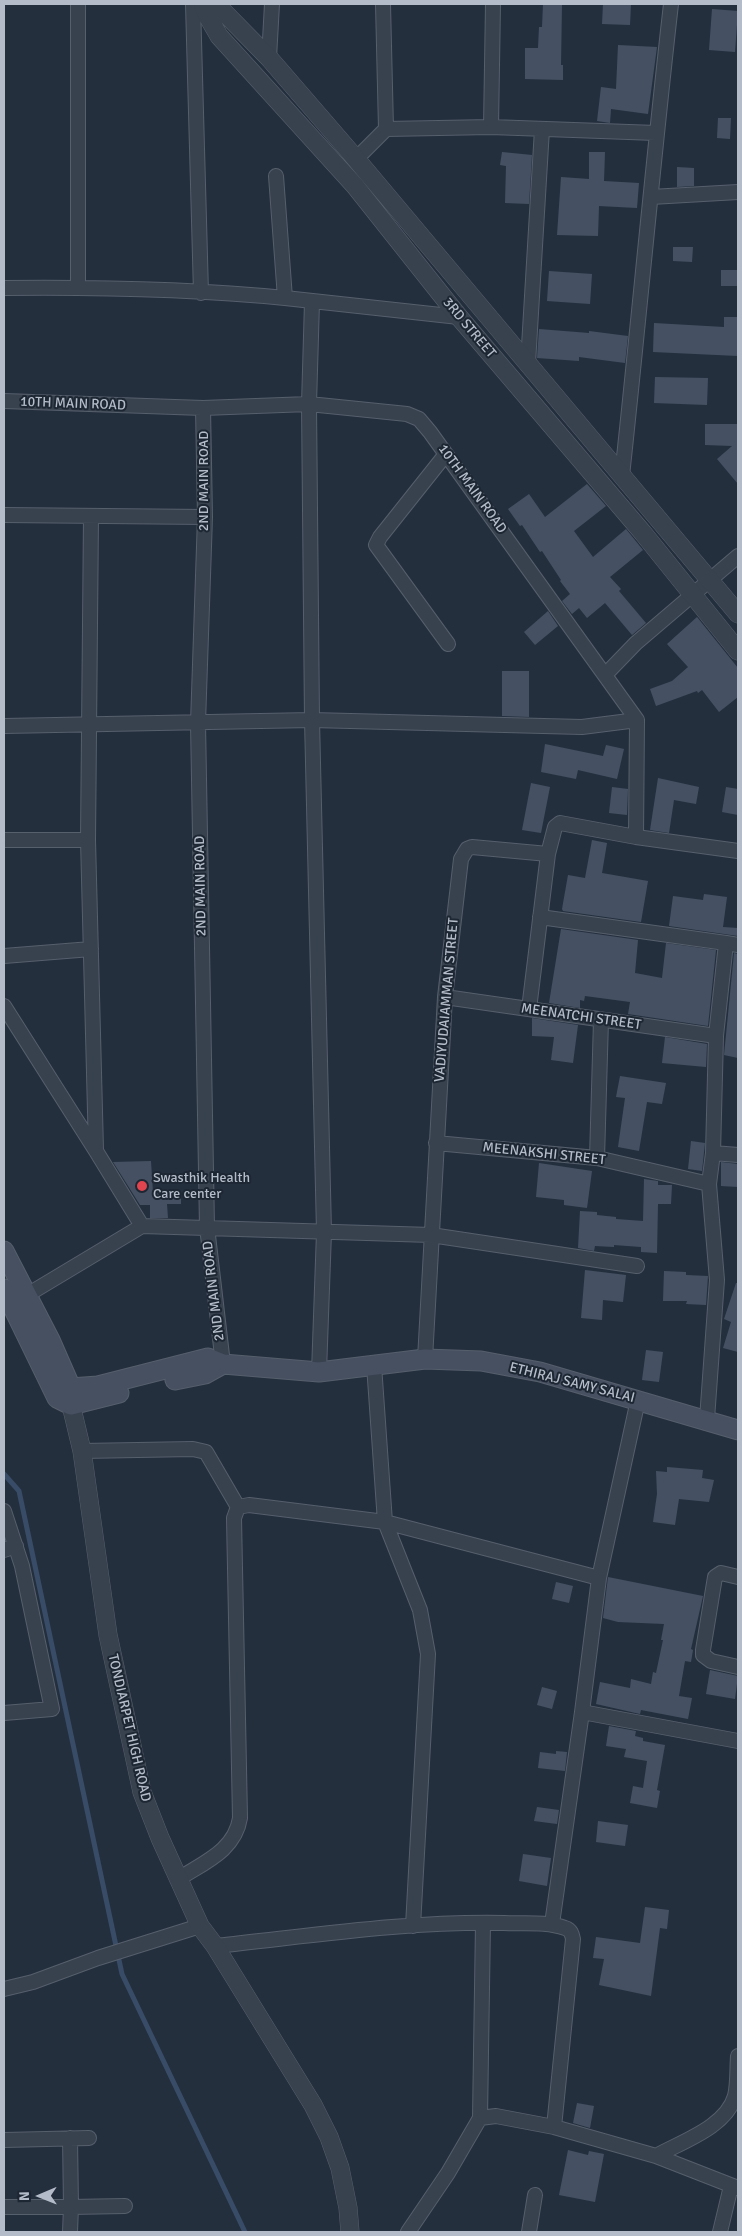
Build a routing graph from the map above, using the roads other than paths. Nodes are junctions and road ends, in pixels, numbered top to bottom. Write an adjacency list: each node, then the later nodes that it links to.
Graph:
1 (78, 4): 18 (street)
2 (193, 4): 20 (street)
3 (203, 4): 23 (street, 3RD STREET)
4 (216, 4): 9 (street, 3RD STREET)
5 (272, 4): 9 (street)
6 (383, 4): 11 (street)
7 (493, 4): 10 (street)
8 (671, 4): 13 (street)
9 (269, 58): 14 (street, 3RD STREET)
10 (491, 127): 11 (street); 12 (street)
11 (386, 129): 14 (street)
12 (542, 129): 13 (street); 24 (street)
13 (656, 133): 17 (street)
14 (356, 159): 24 (street, 3RD STREET)
15 (276, 176): 21 (street)
16 (738, 192): 17 (street)
17 (652, 197): 29 (street)
18 (78, 287): 19 (street); 20 (street)
19 (4, 288)
20 (201, 293): 21 (street)
21 (285, 298): 22 (street)
22 (312, 302): 23 (street); 26 (street)
23 (459, 317): 35 (street, 3RD STREET)
24 (528, 363): 29 (street, 3RD STREET)
25 (4, 401): 27 (street, 10TH MAIN ROAD)
26 (309, 404): 27 (street, 10TH MAIN ROAD); 28 (street, 10TH MAIN ROAD); 40 (street)
27 (203, 408): 32 (street, 2ND MAIN ROAD)
28 (446, 454): 37 (street); 39 (street, 10TH MAIN ROAD)
29 (622, 476): 34 (street, 3RD STREET)
30 (4, 515): 31 (street)
31 (91, 516): 32 (street); 43 (street)
32 (205, 517): 42 (street, 2ND MAIN ROAD)
33 (738, 556): 34 (street)
34 (711, 580): 35 (street); 36 (street, 3RD STREET)
35 (693, 595): 38 (street, 3RD STREET); 39 (street)
36 (738, 614)
37 (448, 644)
38 (738, 651)
39 (605, 675): 41 (street, 10TH MAIN ROAD)
40 (312, 720): 41 (street); 42 (street); 67 (street)
41 (637, 720): 45 (street)
42 (198, 723): 43 (street); 66 (street, 2ND MAIN ROAD)
43 (89, 725): 44 (street); 47 (street)
44 (4, 726)
45 (636, 837): 48 (street); 49 (street)
46 (4, 840): 47 (street)
47 (88, 840): 52 (street)
48 (738, 851)
49 (548, 854): 50 (street); 54 (street, VADIYUDAIAMMAN STREET)
50 (540, 917): 51 (street); 56 (street)
51 (732, 944): 58 (street)
52 (91, 950): 53 (street); 60 (street)
53 (4, 956)
54 (445, 997): 56 (street, MEENATCHI STREET); 59 (street, VADIYUDAIAMMAN STREET)
55 (4, 1006): 60 (street)
56 (529, 1009): 57 (street, MEENATCHI STREET)
57 (601, 1020): 58 (street, MEENATCHI STREET); 63 (street)
58 (716, 1036): 61 (street)
59 (436, 1143): 63 (street, MEENAKSHI STREET); 68 (street, VADIYUDAIAMMAN STREET)
60 (96, 1151): 65 (street)
61 (713, 1153): 62 (street); 64 (street)
62 (738, 1155)
63 (597, 1158): 64 (street, MEENAKSHI STREET)
64 (709, 1184): 79 (street)
65 (142, 1226): 66 (street); 72 (street)
66 (207, 1227): 67 (street); 74 (street, 2ND MAIN ROAD)
67 (324, 1232): 68 (street); 76 (street)
68 (431, 1235): 70 (street); 73 (street, VADIYUDAIAMMAN STREET)
69 (4, 1251): 72 (main road, TONDIARPET HIGH ROAD)
70 (637, 1266)
71 (4, 1289): 77 (main road)
72 (27, 1295): 77 (main road, TONDIARPET HIGH ROAD)
73 (425, 1359): 75 (main road, ETHIRAJ SAMY SALAI); 78 (main road, ETHIRAJ SAMY SALAI)
74 (223, 1364): 76 (main road, ETHIRAJ SAMY SALAI); 77 (main road, ETHIRAJ SAMY SALAI)
75 (374, 1365): 76 (main road, ETHIRAJ SAMY SALAI); 84 (street)
76 (319, 1372)
77 (71, 1396): 81 (street, TONDIARPET HIGH ROAD)
78 (638, 1400): 79 (main road, ETHIRAJ SAMY SALAI); 87 (street)
79 (707, 1419): 80 (main road, ETHIRAJ SAMY SALAI)
80 (738, 1430)
81 (82, 1451): 82 (street); 92 (street, TONDIARPET HIGH ROAD)
82 (238, 1508): 84 (street); 92 (street)
83 (4, 1511): 85 (street)
84 (385, 1522): 87 (street); 96 (street)
85 (10, 1548): 90 (street)
86 (738, 1577): 88 (street)
87 (599, 1578): 89 (street)
88 (738, 1667)
89 (582, 1712): 91 (street); 94 (street)
90 (4, 1713)
91 (738, 1741)
92 (180, 1878): 95 (street, TONDIARPET HIGH ROAD)
93 (483, 1923): 94 (street); 96 (street); 100 (street)
94 (552, 1924): 101 (street)
95 (200, 1926): 97 (street, TONDIARPET HIGH ROAD); 98 (street)
96 (413, 1926): 97 (street)
97 (215, 1946): 112 (street, TONDIARPET HIGH ROAD)
98 (4, 1989)
99 (738, 2056): 105 (street)
100 (480, 2118): 101 (street); 113 (street)
101 (554, 2127): 105 (street)
102 (70, 2138): 103 (street); 104 (street); 110 (street)
103 (89, 2138)
104 (4, 2140)
105 (656, 2156): 106 (street)
106 (734, 2187): 115 (street)
107 (535, 2195): 114 (street)
108 (4, 2206): 110 (street)
109 (125, 2206): 110 (street)
110 (71, 2207): 111 (street)
111 (70, 2232)
112 (350, 2232)
113 (408, 2232)
114 (528, 2232)
115 (720, 2232)

